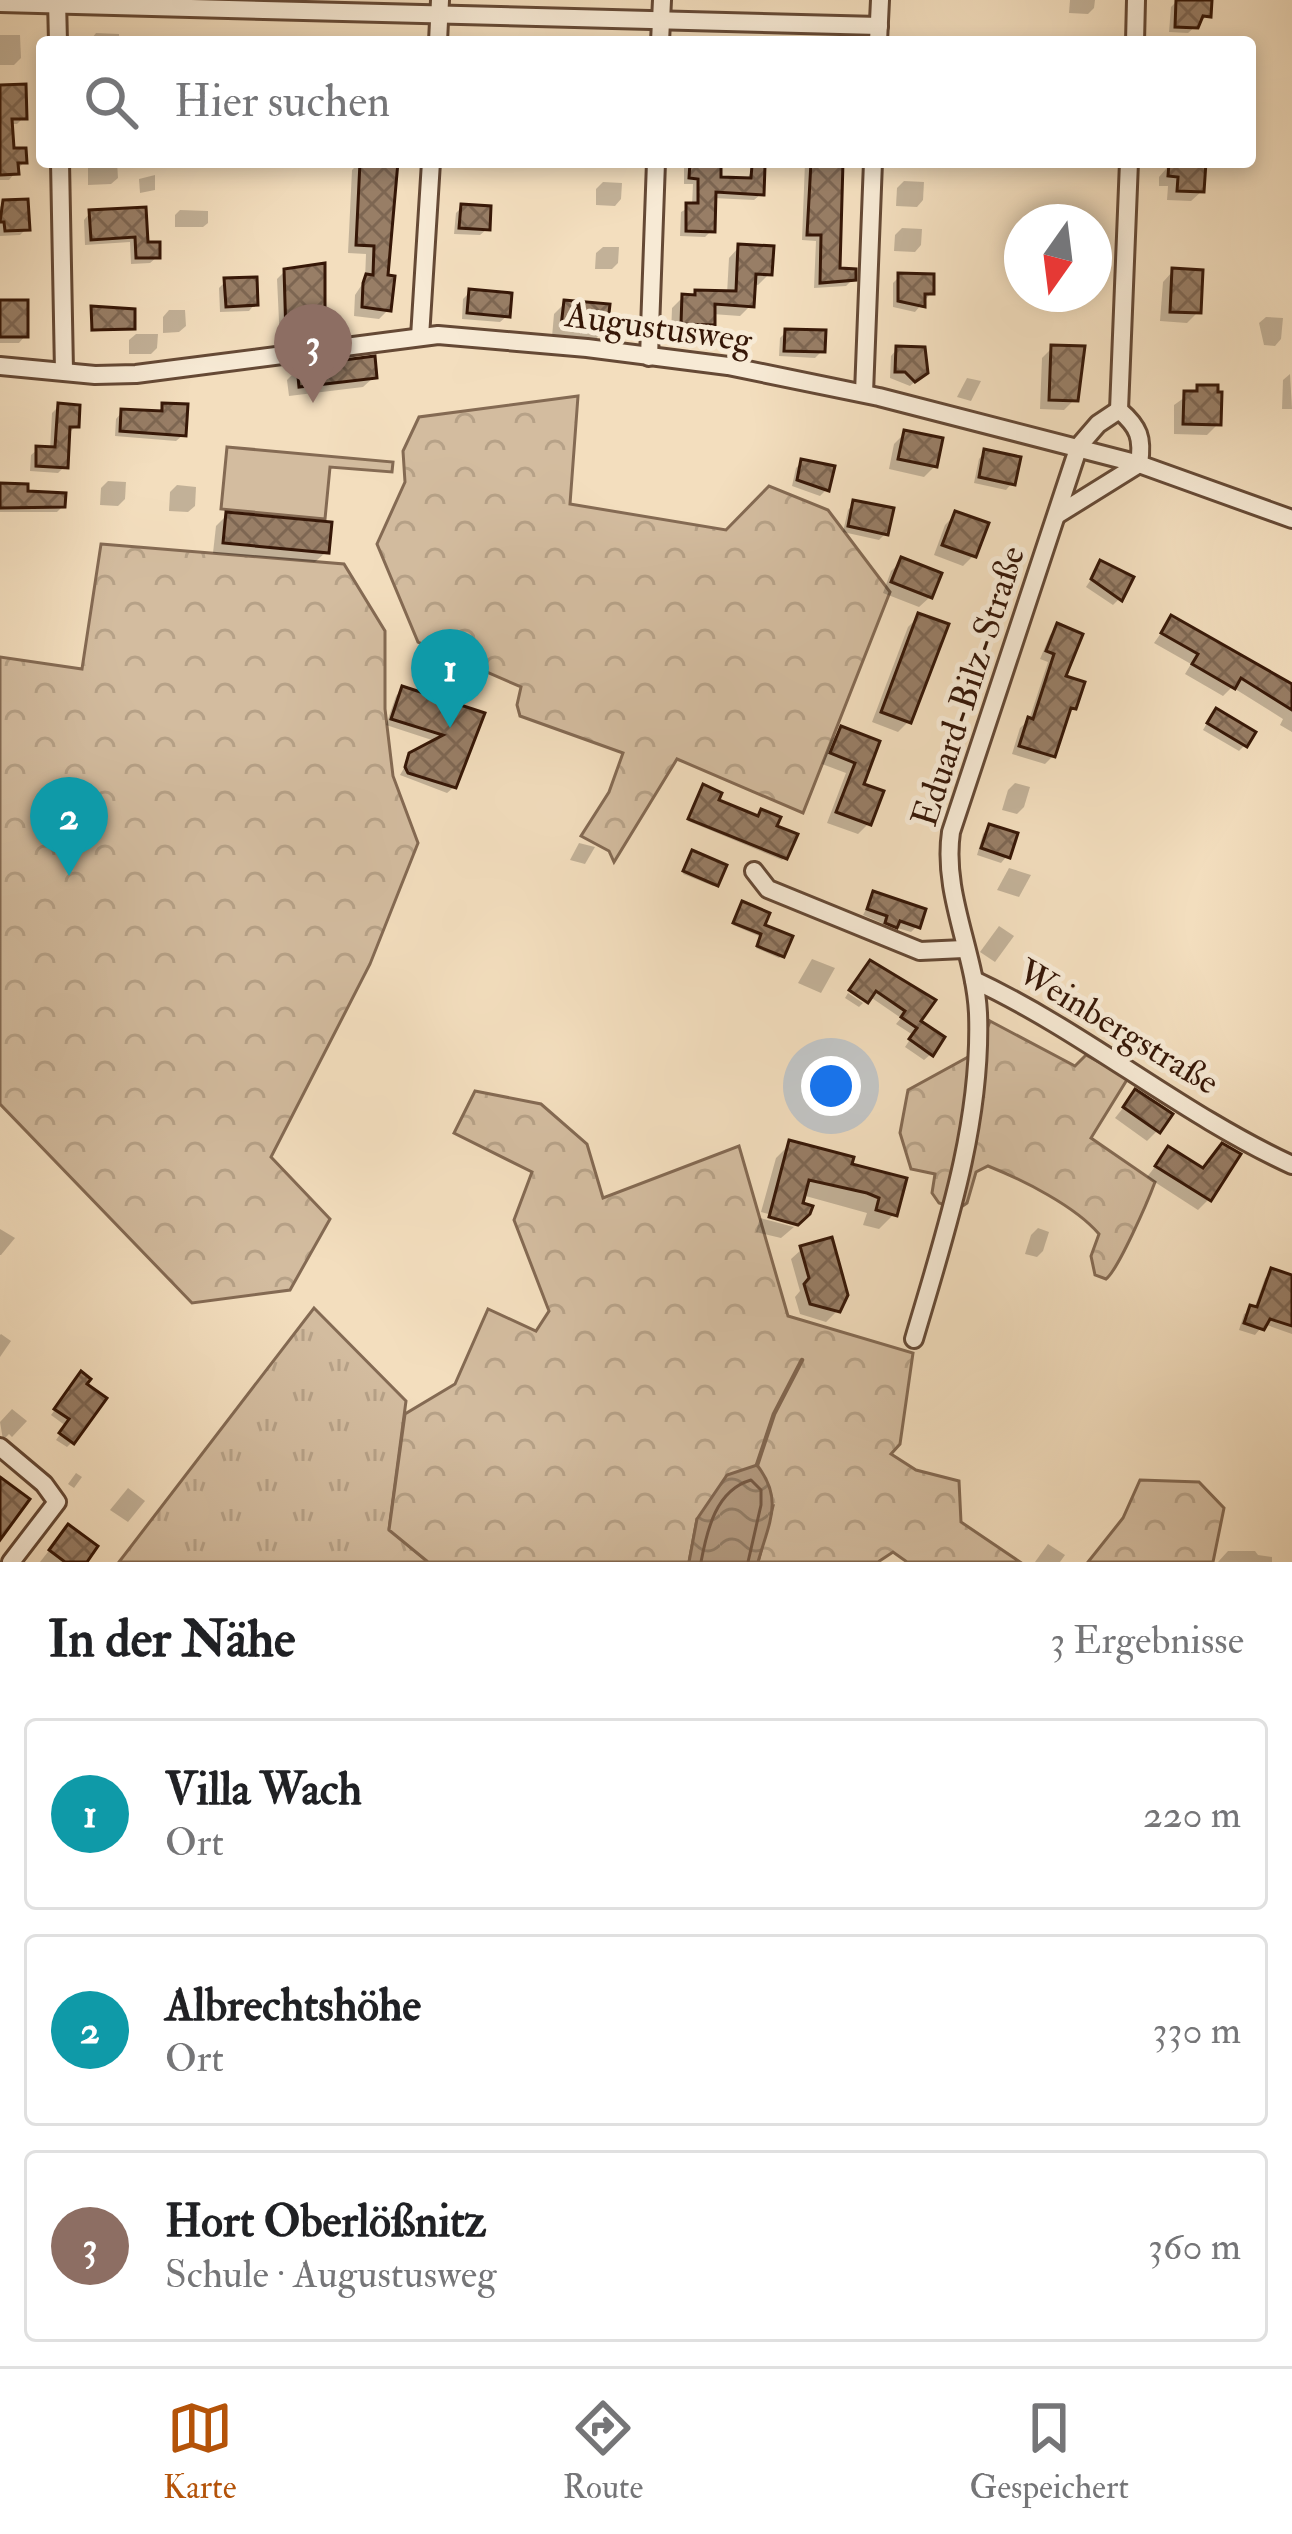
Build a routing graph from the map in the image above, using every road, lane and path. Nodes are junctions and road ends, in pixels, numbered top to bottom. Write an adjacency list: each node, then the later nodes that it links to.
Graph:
1 (880, 0): 7 (street)
2 (1136, 0): 10 (street)
3 (57, 2): 4 (street); 5 (street); 8 (street)
4 (0, 3)
5 (440, 6): 6 (street); 9 (street)
6 (661, 9): 7 (street)
7 (879, 34)
8 (58, 36)
9 (438, 36)
10 (1135, 36)
11 (60, 168): 19 (street)
12 (431, 168): 16 (street)
13 (656, 168): 17 (street)
14 (873, 168): 20 (street)
15 (1130, 168): 21 (street)
16 (420, 337): 17 (street, Augustusweg); 19 (street, Augustusweg)
17 (650, 357): 20 (street, Augustusweg)
18 (0, 366): 19 (street, Augustusweg)
19 (64, 371)
20 (863, 393): 22 (street, Augustusweg)
21 (1119, 410): 22 (street); 23 (street)
22 (1079, 446): 23 (street, Augustusweg); 24 (street, Eduard-Bilz-Straße)
23 (1139, 464): 24 (street); 25 (street, Augustusweg)
24 (1057, 515): 27 (street, Eduard-Bilz-Straße)
25 (1292, 519)
26 (754, 871): 27 (street)
27 (964, 949): 28 (street, Eduard-Bilz-Straße)
28 (974, 980): 29 (street, Weinbergstraße); 30 (street, Eduard-Bilz-Straße)
29 (1292, 1165)
30 (914, 1339)
31 (0, 1447): 32 (street)
32 (11, 1562)

